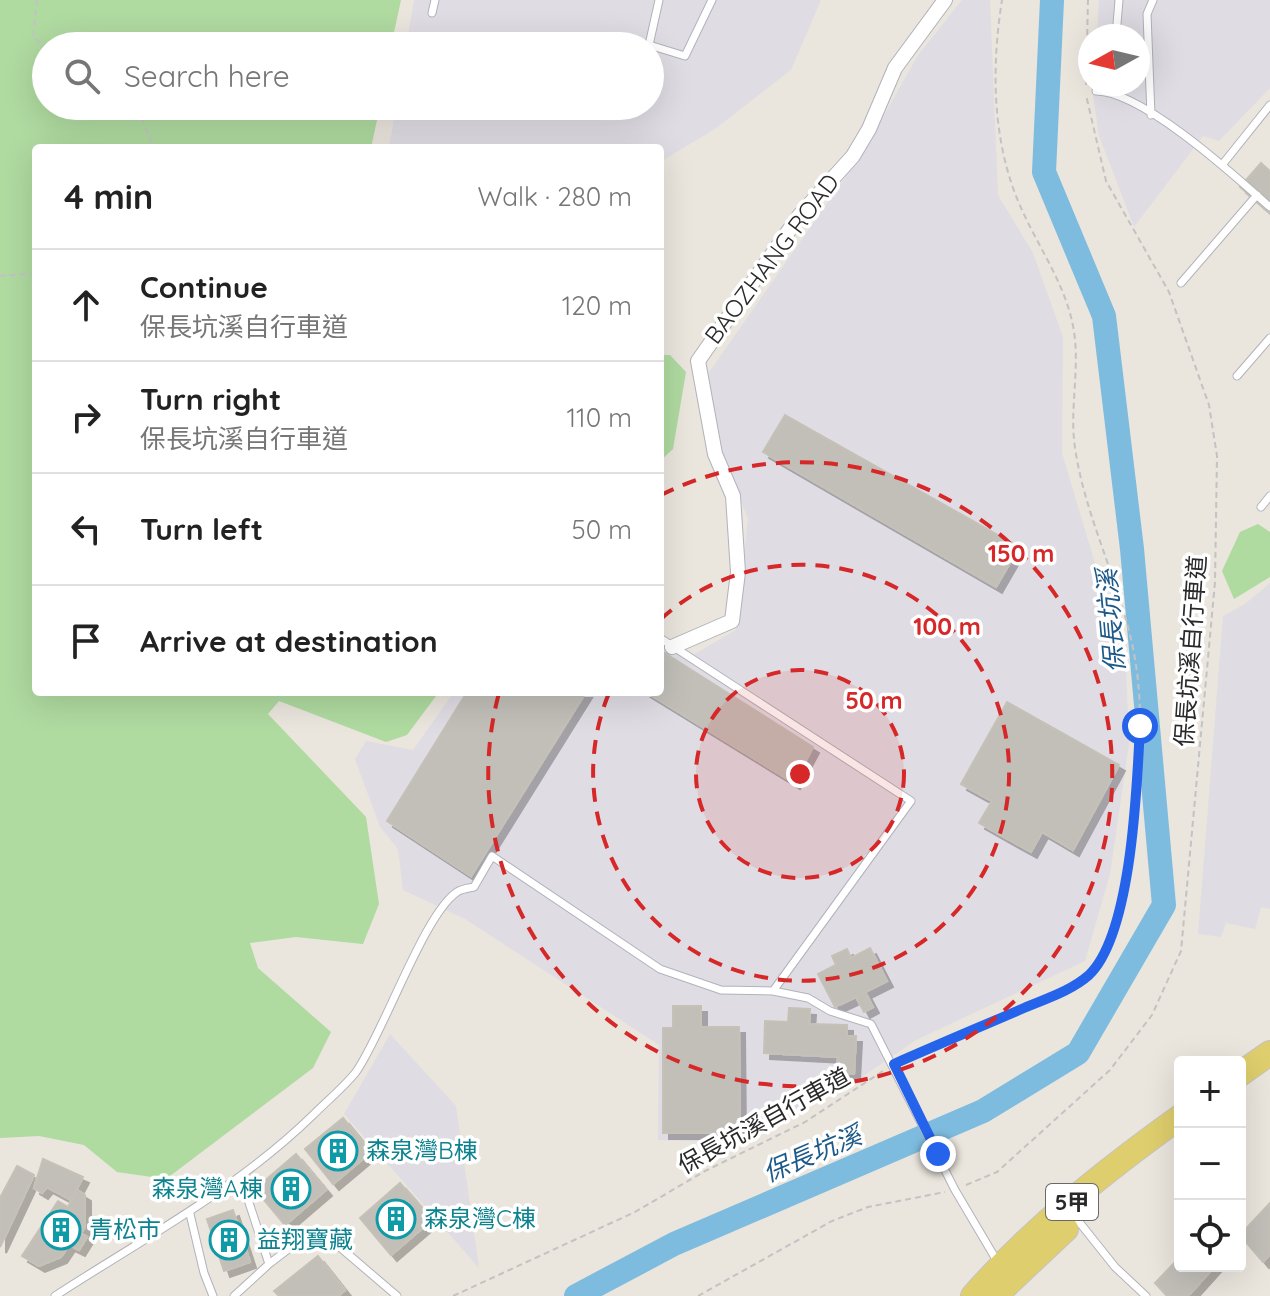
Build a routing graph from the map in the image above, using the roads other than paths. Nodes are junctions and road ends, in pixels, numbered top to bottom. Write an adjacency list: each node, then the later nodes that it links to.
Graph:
1 (435, 0): 7 (lane)
2 (659, 0): 9 (lane)
3 (712, 0): 10 (lane)
4 (945, 0): 22 (street, BAOZHANG ROAD)
5 (1119, 0): 8 (lane)
6 (1153, 0): 13 (lane)
7 (432, 13)
8 (1117, 24)
9 (652, 32)
10 (664, 50)
11 (1126, 96): 13 (lane)
12 (1270, 105): 14 (lane)
13 (1151, 115): 14 (lane)
14 (1222, 165): 15 (lane)
15 (1257, 195): 16 (lane); 17 (lane)
16 (1270, 207)
17 (1181, 283)
18 (1270, 338): 19 (lane)
19 (1237, 376)
20 (1270, 496): 21 (lane)
21 (1261, 507)
22 (666, 643): 23 (lane)
23 (773, 991): 30 (lane); 34 (lane)
24 (1270, 1053): 25 (main road)
25 (1246, 1070)
26 (1270, 1072): 27 (main road)
27 (1246, 1089)
28 (1174, 1122): 31 (main road, 5甲)
29 (1174, 1140): 31 (main road, 5甲)
30 (241, 1178): 32 (lane); 33 (lane)
31 (1072, 1212): 34 (main road, 5甲); 40 (lane)
32 (190, 1214): 35 (lane); 36 (lane)
33 (269, 1264): 37 (lane); 38 (lane)
34 (1001, 1286): 39 (main road, 5甲)
35 (55, 1296)
36 (213, 1296)
37 (234, 1296)
38 (397, 1296)
39 (973, 1296)
40 (1146, 1296)

